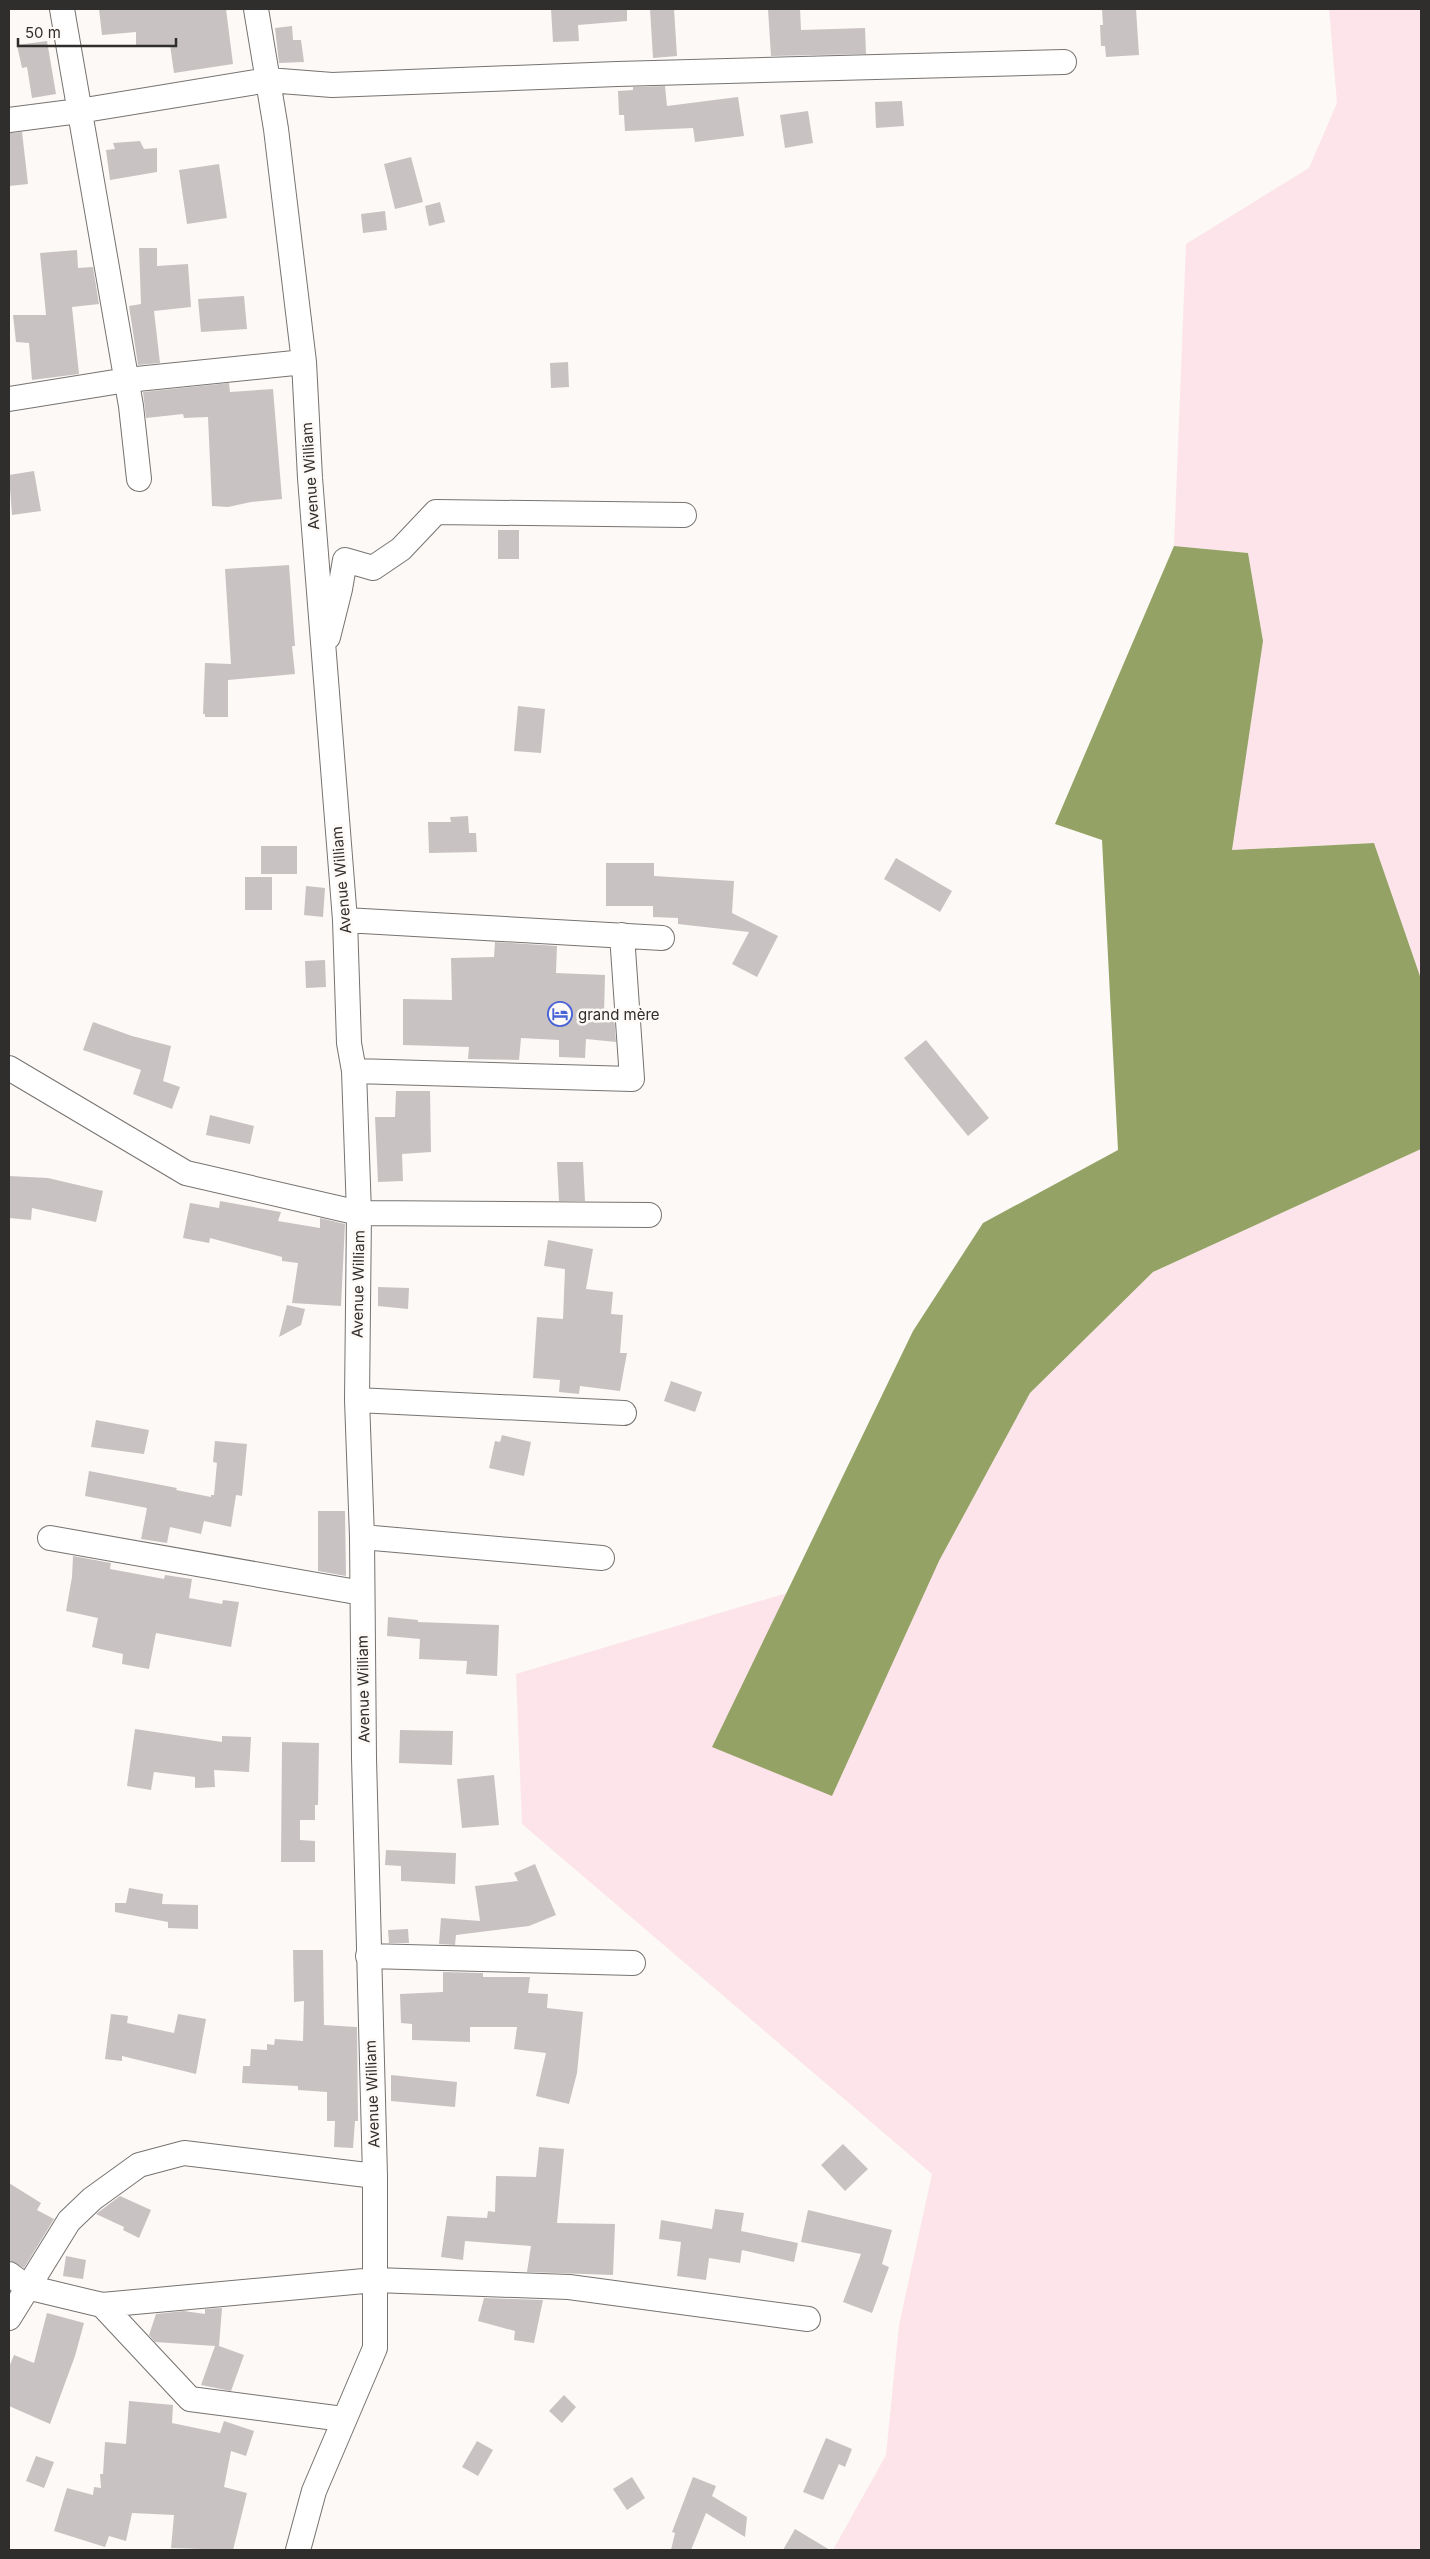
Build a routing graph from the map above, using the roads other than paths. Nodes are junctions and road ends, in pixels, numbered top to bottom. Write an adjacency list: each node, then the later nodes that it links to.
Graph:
1 (62, 9): 5 (street)
2 (256, 9): 4 (street, Avenue William)
3 (1064, 62): 4 (street)
4 (268, 80): 5 (street); 7 (street, Avenue William)
5 (79, 111): 6 (street); 8 (street)
6 (9, 120)
7 (304, 362): 8 (street); 12 (street, Avenue William)
8 (126, 380): 9 (street); 10 (street)
9 (9, 399)
10 (139, 478)
11 (684, 515): 12 (street)
12 (323, 657): 13 (street, Avenue William)
13 (345, 920): 14 (street); 17 (street, Avenue William)
14 (622, 935): 15 (street); 17 (street)
15 (662, 938)
16 (9, 1068): 18 (street)
17 (354, 1071): 18 (street, Avenue William)
18 (359, 1213): 19 (street); 20 (street, Avenue William)
19 (649, 1215)
20 (357, 1400): 21 (street); 22 (street, Avenue William)
21 (624, 1413)
22 (362, 1537): 24 (street); 25 (street, Avenue William)
23 (50, 1538): 25 (street)
24 (602, 1558)
25 (362, 1593): 26 (street, Avenue William)
26 (368, 1956): 27 (street); 28 (street, Avenue William)
27 (633, 1963)
28 (375, 2176): 29 (street, Avenue William); 30 (street)
29 (375, 2280): 31 (street); 33 (street); 34 (street, Avenue William)
30 (18, 2281): 31 (street); 32 (street)
31 (102, 2305): 34 (street)
32 (9, 2318)
33 (808, 2319)
34 (343, 2419): 35 (street, Avenue William)
35 (298, 2550)

